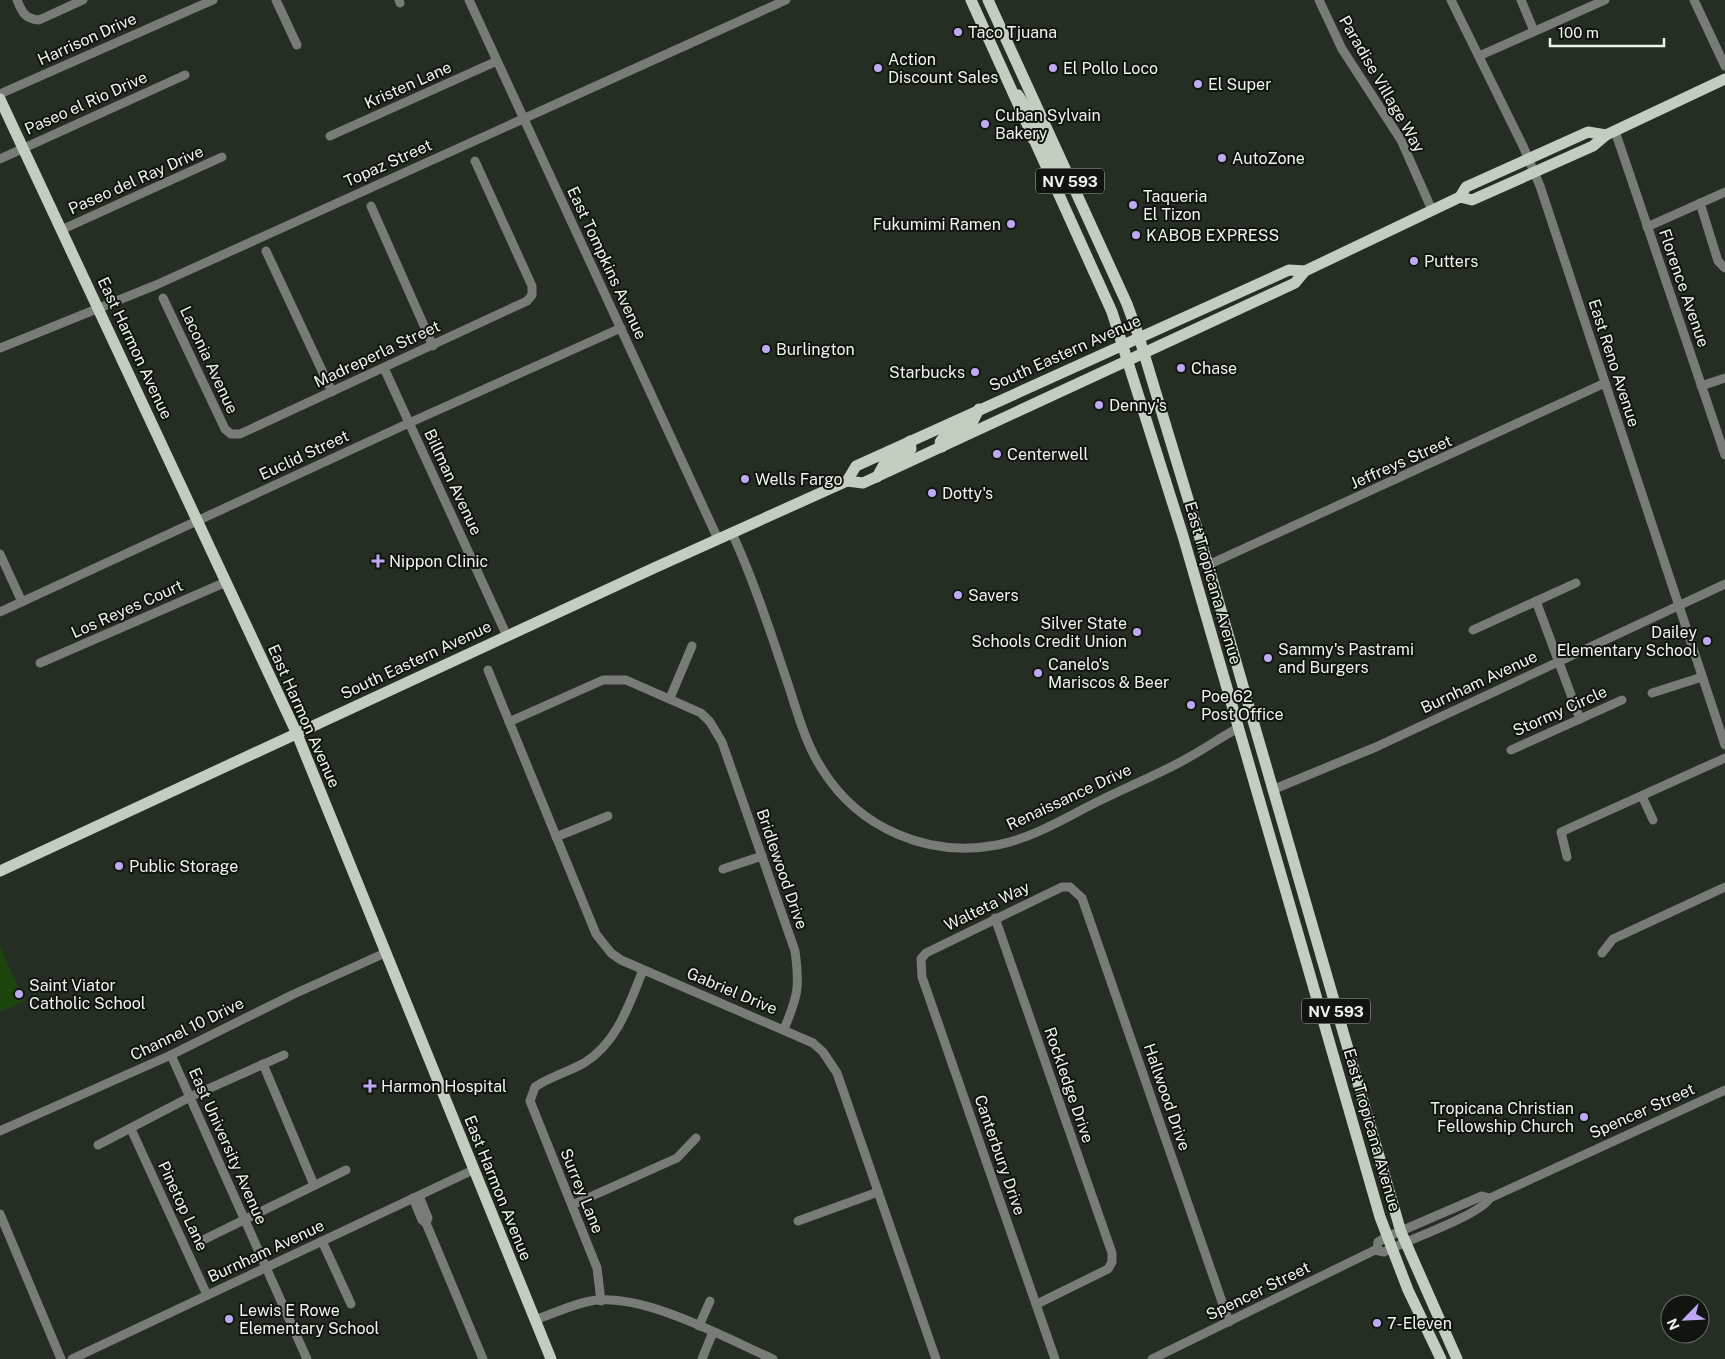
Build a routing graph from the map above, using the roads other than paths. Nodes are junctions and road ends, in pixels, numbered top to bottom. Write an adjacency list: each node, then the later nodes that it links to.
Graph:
1 (16, 0): 2 (street)
2 (83, 0)
3 (213, 0): 22 (street, Harrison Drive)
4 (276, 0): 15 (street)
5 (469, 0): 17 (street, East Tompkins Avenue)
6 (786, 0): 24 (street, Topaz Street)
7 (971, 0): 21 (main road, East Tropicana Avenue / NV 593)
8 (988, 0): 26 (main road, East Tropicana Avenue / NV 593)
9 (1319, 0): 40 (street, Paradise Village Way)
10 (1451, 0): 16 (street, East Reno Avenue)
11 (1521, 0): 14 (street)
12 (1605, 0): 14 (street)
13 (1694, 0): 18 (street)
14 (1534, 31): 16 (street)
15 (297, 45)
16 (1479, 56): 32 (street, East Reno Avenue)
17 (497, 61): 24 (street, East Tompkins Avenue); 27 (street, Kristen Lane)
18 (1725, 66)
19 (185, 75): 29 (street, Paseo el Rio Drive)
20 (1725, 79): 25 (main road, South Eastern Avenue)
21 (1010, 91): 26 (main road); 28 (main road, East Tropicana Avenue / NV 593)
22 (0, 94)
23 (0, 99): 29 (main road, East Harmon Avenue)
24 (524, 118): 47 (street, Topaz Street); 48 (street, East Tompkins Avenue)
25 (1610, 133): 32 (main road, South Eastern Avenue); 34 (main road, South Eastern Avenue); 41 (street, Florence Avenue)
26 (1049, 135): 37 (main road, East Tropicana Avenue / NV 593)
27 (330, 136)
28 (1033, 140): 37 (main road); 50 (main road, East Tropicana Avenue / NV 593)
29 (23, 148): 31 (street, Paseo el Rio Drive); 42 (main road, East Harmon Avenue)
30 (222, 157): 42 (street, Paseo del Ray Drive)
31 (0, 159)
32 (1529, 159): 34 (street, East Reno Avenue); 36 (main road, South Eastern Avenue)
33 (475, 161): 52 (street, Madreperla Street)
34 (1535, 172): 36 (main road, South Eastern Avenue); 57 (street, East Reno Avenue)
35 (1725, 192): 38 (street)
36 (1460, 197): 40 (main road, South Eastern Avenue)
37 (1080, 203): 49 (main road, East Tropicana Avenue / NV 593)
38 (1700, 203): 41 (street); 44 (street)
39 (371, 206): 52 (street)
40 (1432, 210): 45 (main road, South Eastern Avenue)
41 (1647, 226): 58 (street, Florence Avenue)
42 (61, 230): 47 (main road, East Harmon Avenue)
43 (266, 251): 59 (street)
44 (1725, 268)
45 (1305, 271): 49 (main road, South Eastern Avenue); 53 (main road, South Eastern Avenue)
46 (163, 298): 62 (street, Laconia Avenue)
47 (98, 308): 51 (street, Topaz Street); 68 (main road, East Harmon Avenue)
48 (621, 328): 61 (street, Euclid Street); 71 (street, East Tompkins Avenue)
49 (1139, 337): 50 (main road, South Eastern Avenue); 53 (main road, East Tropicana Avenue / NV 593)
50 (1123, 344): 54 (main road, East Tropicana Avenue / NV 593); 60 (main road, South Eastern Avenue)
51 (1, 345)
52 (433, 346): 55 (street, Madreperla Street)
53 (1144, 353): 54 (main road, South Eastern Avenue); 73 (main road, East Tropicana Avenue / NV 593)
54 (1128, 360): 64 (main road, South Eastern Avenue); 70 (main road, East Tropicana Avenue / NV 593)
55 (384, 368): 59 (street, Madreperla Street); 61 (street, Billman Avenue)
56 (1725, 378): 58 (street)
57 (1605, 383): 73 (street, Jeffreys Street); 80 (street, East Reno Avenue)
58 (1701, 386): 65 (street, Florence Avenue)
59 (332, 392): 62 (street, Madreperla Street)
60 (979, 409): 63 (main road, South Eastern Avenue); 64 (main road)
61 (409, 422): 68 (street, Euclid Street); 84 (street, Billman Avenue)
62 (231, 434)
63 (910, 441): 66 (main road); 67 (main road, South Eastern Avenue)
64 (942, 447): 66 (main road, South Eastern Avenue)
65 (1725, 455)
66 (876, 477): 67 (main road, South Eastern Avenue)
67 (847, 481): 69 (main road, South Eastern Avenue)
68 (198, 521): 75 (main road, East Harmon Avenue); 79 (street, Euclid Street)
69 (732, 533): 71 (main road, South Eastern Avenue); 95 (street, Renaissance Drive)
70 (1183, 536): 73 (main road); 74 (main road, East Tropicana Avenue / NV 593)
71 (718, 539): 84 (main road, South Eastern Avenue)
72 (0, 554): 79 (street)
73 (1208, 565): 81 (main road, East Tropicana Avenue / NV 593)
74 (1194, 574): 81 (main road); 95 (main road, East Tropicana Avenue / NV 593)
75 (226, 582): 87 (street, Los Reyes Court); 96 (main road, East Harmon Avenue)
76 (1576, 583): 78 (street)
77 (1725, 584): 80 (street, Burnham Avenue)
78 (1536, 601): 83 (street); 86 (street)
79 (22, 602): 82 (street, Euclid Street)
80 (1678, 606): 86 (street, Burnham Avenue); 89 (street, East Reno Avenue)
81 (1220, 608): 102 (main road, East Tropicana Avenue / NV 593)
82 (0, 612)
83 (1473, 630)
84 (507, 636): 96 (main road, South Eastern Avenue)
85 (692, 646): 91 (street)
86 (1558, 661): 93 (street); 102 (street, Burnham Avenue)
87 (40, 663)
88 (488, 670): 94 (street, Gabriel Drive)
89 (1702, 676): 90 (street); 97 (street, East Reno Avenue)
90 (1652, 693)
91 (670, 698): 94 (street); 108 (street, Bridlewood Drive)
92 (1622, 700): 93 (street, Stormy Circle)
93 (1580, 719): 98 (street, Stormy Circle)
94 (509, 722): 107 (street, Gabriel Drive)
95 (1238, 728): 99 (main road, East Tropicana Avenue / NV 593)
96 (297, 734): 111 (main road, South Eastern Avenue); 116 (main road, East Harmon Avenue)
97 (1725, 745)
98 (1511, 750)
99 (1247, 758): 101 (main road, East Tropicana Avenue / NV 593); 102 (main road)
100 (1725, 758): 103 (street)
101 (1255, 790): 106 (main road); 115 (main road, East Tropicana Avenue / NV 593)
102 (1272, 790): 106 (main road, East Tropicana Avenue / NV 593)
103 (1642, 796): 105 (street); 109 (street)
104 (608, 816): 107 (street)
105 (1653, 820)
106 (1282, 826): 121 (main road, East Tropicana Avenue / NV 593)
107 (556, 837): 119 (street, Gabriel Drive)
108 (762, 856): 110 (street); 122 (street, Bridlewood Drive)
109 (1567, 857)
110 (723, 869)
111 (0, 872)
112 (1070, 887): 114 (street, Walteta Way); 153 (street, Hallwood Drive)
113 (1725, 887): 117 (street)
114 (995, 918): 118 (street, Walteta Way); 151 (street, Rockledge Drive)
115 (1302, 951): 120 (main road, East Tropicana Avenue / NV 593); 121 (main road)
116 (385, 953): 123 (street, Channel 10 Drive); 134 (main road, East Harmon Avenue)
117 (1602, 953)
118 (921, 959): 151 (street, Canterbury Drive)
119 (643, 970): 122 (street, Gabriel Drive); 138 (street, Surrey Lane)
120 (1321, 1014): 126 (main road); 145 (main road, East Tropicana Avenue / NV 593)
121 (1339, 1020): 126 (main road, East Tropicana Avenue / NV 593)
122 (784, 1029): 136 (street, Gabriel Drive)
123 (171, 1055): 128 (street, East University Avenue); 130 (street, Channel 10 Drive)
124 (284, 1055): 125 (street)
125 (263, 1064): 128 (street); 135 (street)
126 (1353, 1069): 142 (main road, East Tropicana Avenue / NV 593)
127 (1725, 1090): 142 (street, Spencer Street)
128 (190, 1098): 129 (street); 140 (street, East University Avenue)
129 (131, 1128): 132 (street); 147 (street, Pinetop Lane)
130 (0, 1131)
131 (696, 1138): 138 (street)
132 (98, 1145)
133 (346, 1170): 135 (street)
134 (473, 1170): 137 (street, Burnham Avenue); 152 (main road, East Harmon Avenue)
135 (314, 1185): 140 (street)
136 (878, 1192): 141 (street); 163 (street, Gabriel Drive)
137 (416, 1197): 144 (street, Burnham Avenue); 159 (street)
138 (572, 1205): 148 (street, Surrey Lane)
139 (0, 1214): 156 (street)
140 (244, 1221): 143 (street); 146 (street, East University Avenue)
141 (798, 1221)
142 (1403, 1237): 145 (street, Spencer Street); 167 (main road, East Tropicana Avenue / NV 593)
143 (199, 1242)
144 (322, 1242): 146 (street, Burnham Avenue); 150 (street)
145 (1389, 1243): 153 (street, Spencer Street); 166 (main road, East Tropicana Avenue / NV 593)
146 (268, 1267): 147 (street, Burnham Avenue); 158 (street, East University Avenue)
147 (207, 1295): 157 (street, Burnham Avenue)
148 (601, 1301): 152 (street); 154 (street)
149 (710, 1301): 154 (street)
150 (350, 1304)
151 (1037, 1304): 164 (street, Canterbury Drive)
152 (535, 1320): 160 (main road, East Harmon Avenue)
153 (1229, 1322): 165 (street, Spencer Street)
154 (698, 1326): 155 (street)
155 (713, 1332): 161 (street); 162 (street)
156 (61, 1359)
157 (72, 1359)
158 (307, 1359)
159 (483, 1359)
160 (551, 1359)
161 (702, 1359)
162 (773, 1359)
163 (936, 1359)
164 (1055, 1359)
165 (1152, 1359)
166 (1441, 1359)
167 (1456, 1359)

